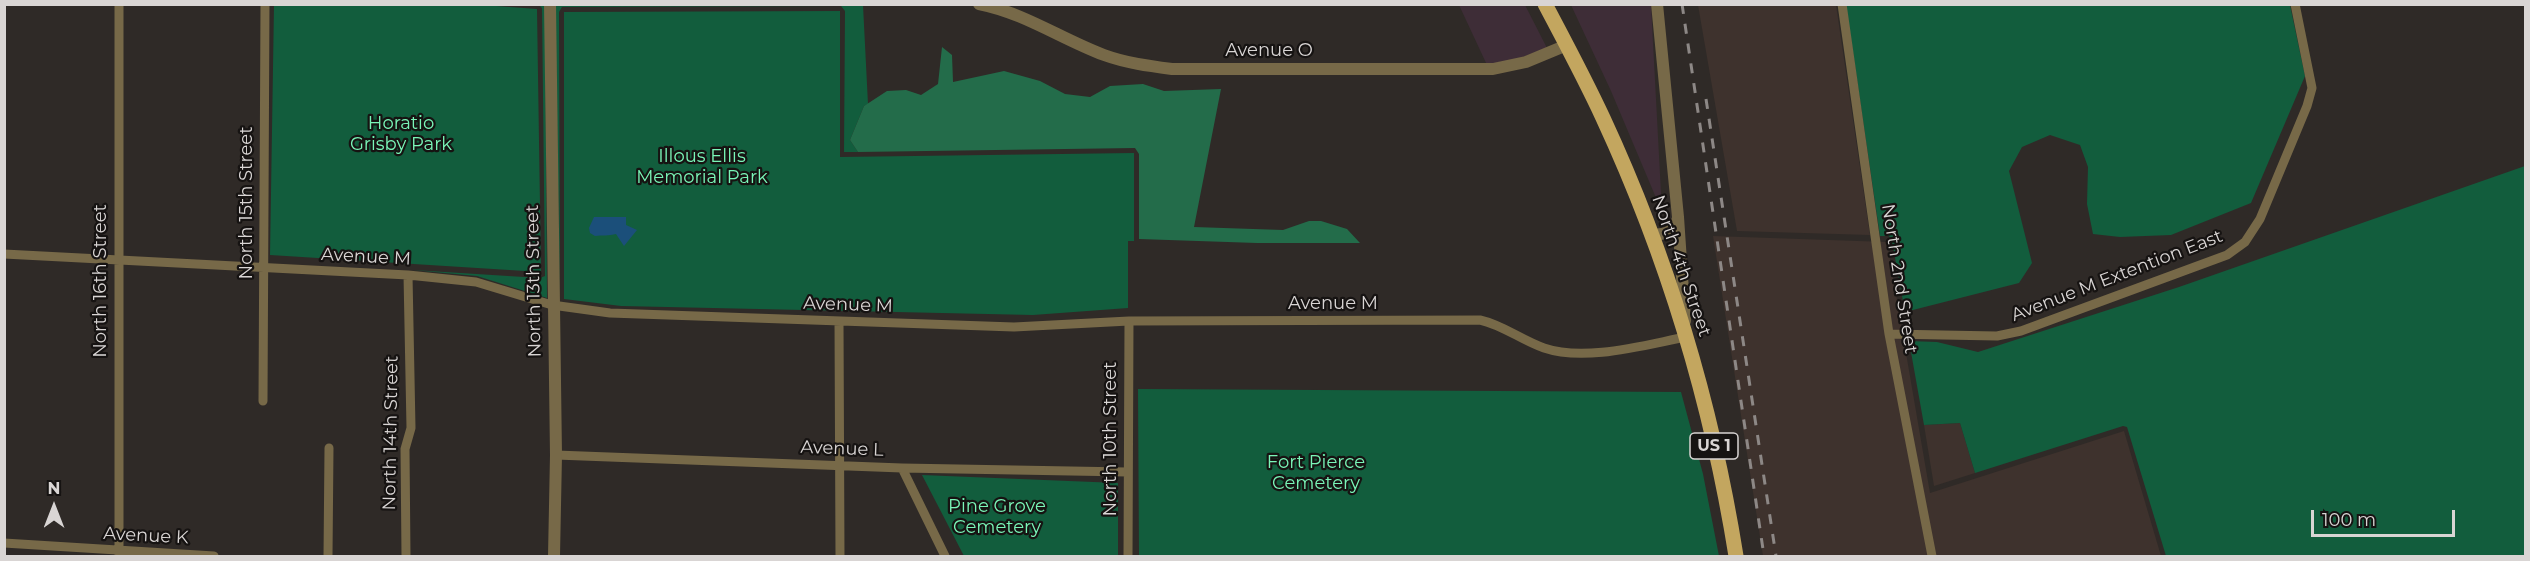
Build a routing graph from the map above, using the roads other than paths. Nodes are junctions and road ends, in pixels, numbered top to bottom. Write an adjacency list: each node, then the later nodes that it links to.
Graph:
1 (119, 4): 13 (street, North 16th Street)
2 (265, 4): 14 (street, North 15th Street)
3 (550, 4): 16 (street, North 13th Street)
4 (979, 4): 9 (street, Avenue O)
5 (1545, 4): 9 (main road, North 4th Street / US 1)
6 (1657, 4): 10 (street)
7 (1842, 4): 19 (street, North 2nd Street)
8 (2295, 4): 19 (street, Avenue M Extention East)
9 (1566, 45): 11 (main road, North 4th Street / US 1)
10 (1678, 217): 11 (street); 20 (street)
11 (1650, 235): 20 (main road, North 4th Street / US 1)
12 (4, 254): 13 (street, Avenue M)
13 (117, 261): 14 (street, Avenue M); 28 (street, North 16th Street)
14 (263, 268): 15 (street, Avenue M); 21 (street, North 15th Street)
15 (408, 275): 16 (street, Avenue M); 31 (street, North 14th Street)
16 (552, 306): 17 (street, Avenue M); 23 (street, North 13th Street)
17 (839, 321): 18 (street, Avenue M); 24 (street)
18 (1129, 321): 20 (street, Avenue M); 26 (street, North 10th Street)
19 (1889, 334): 37 (street, North 2nd Street)
20 (1686, 337): 36 (main road, North 4th Street / US 1)
21 (263, 401)
22 (329, 448): 30 (street)
23 (556, 455): 24 (street, Avenue L); 32 (street, North 13th Street)
24 (839, 465): 25 (street, Avenue L); 33 (street)
25 (902, 468): 26 (street, Avenue L); 34 (street)
26 (1127, 472): 35 (street, North 10th Street)
27 (4, 543): 28 (street, Avenue K)
28 (119, 554): 29 (street, Avenue K)
29 (214, 556)
30 (328, 556)
31 (406, 556)
32 (554, 556)
33 (840, 556)
34 (945, 556)
35 (1128, 556)
36 (1736, 556)
37 (1932, 556)

